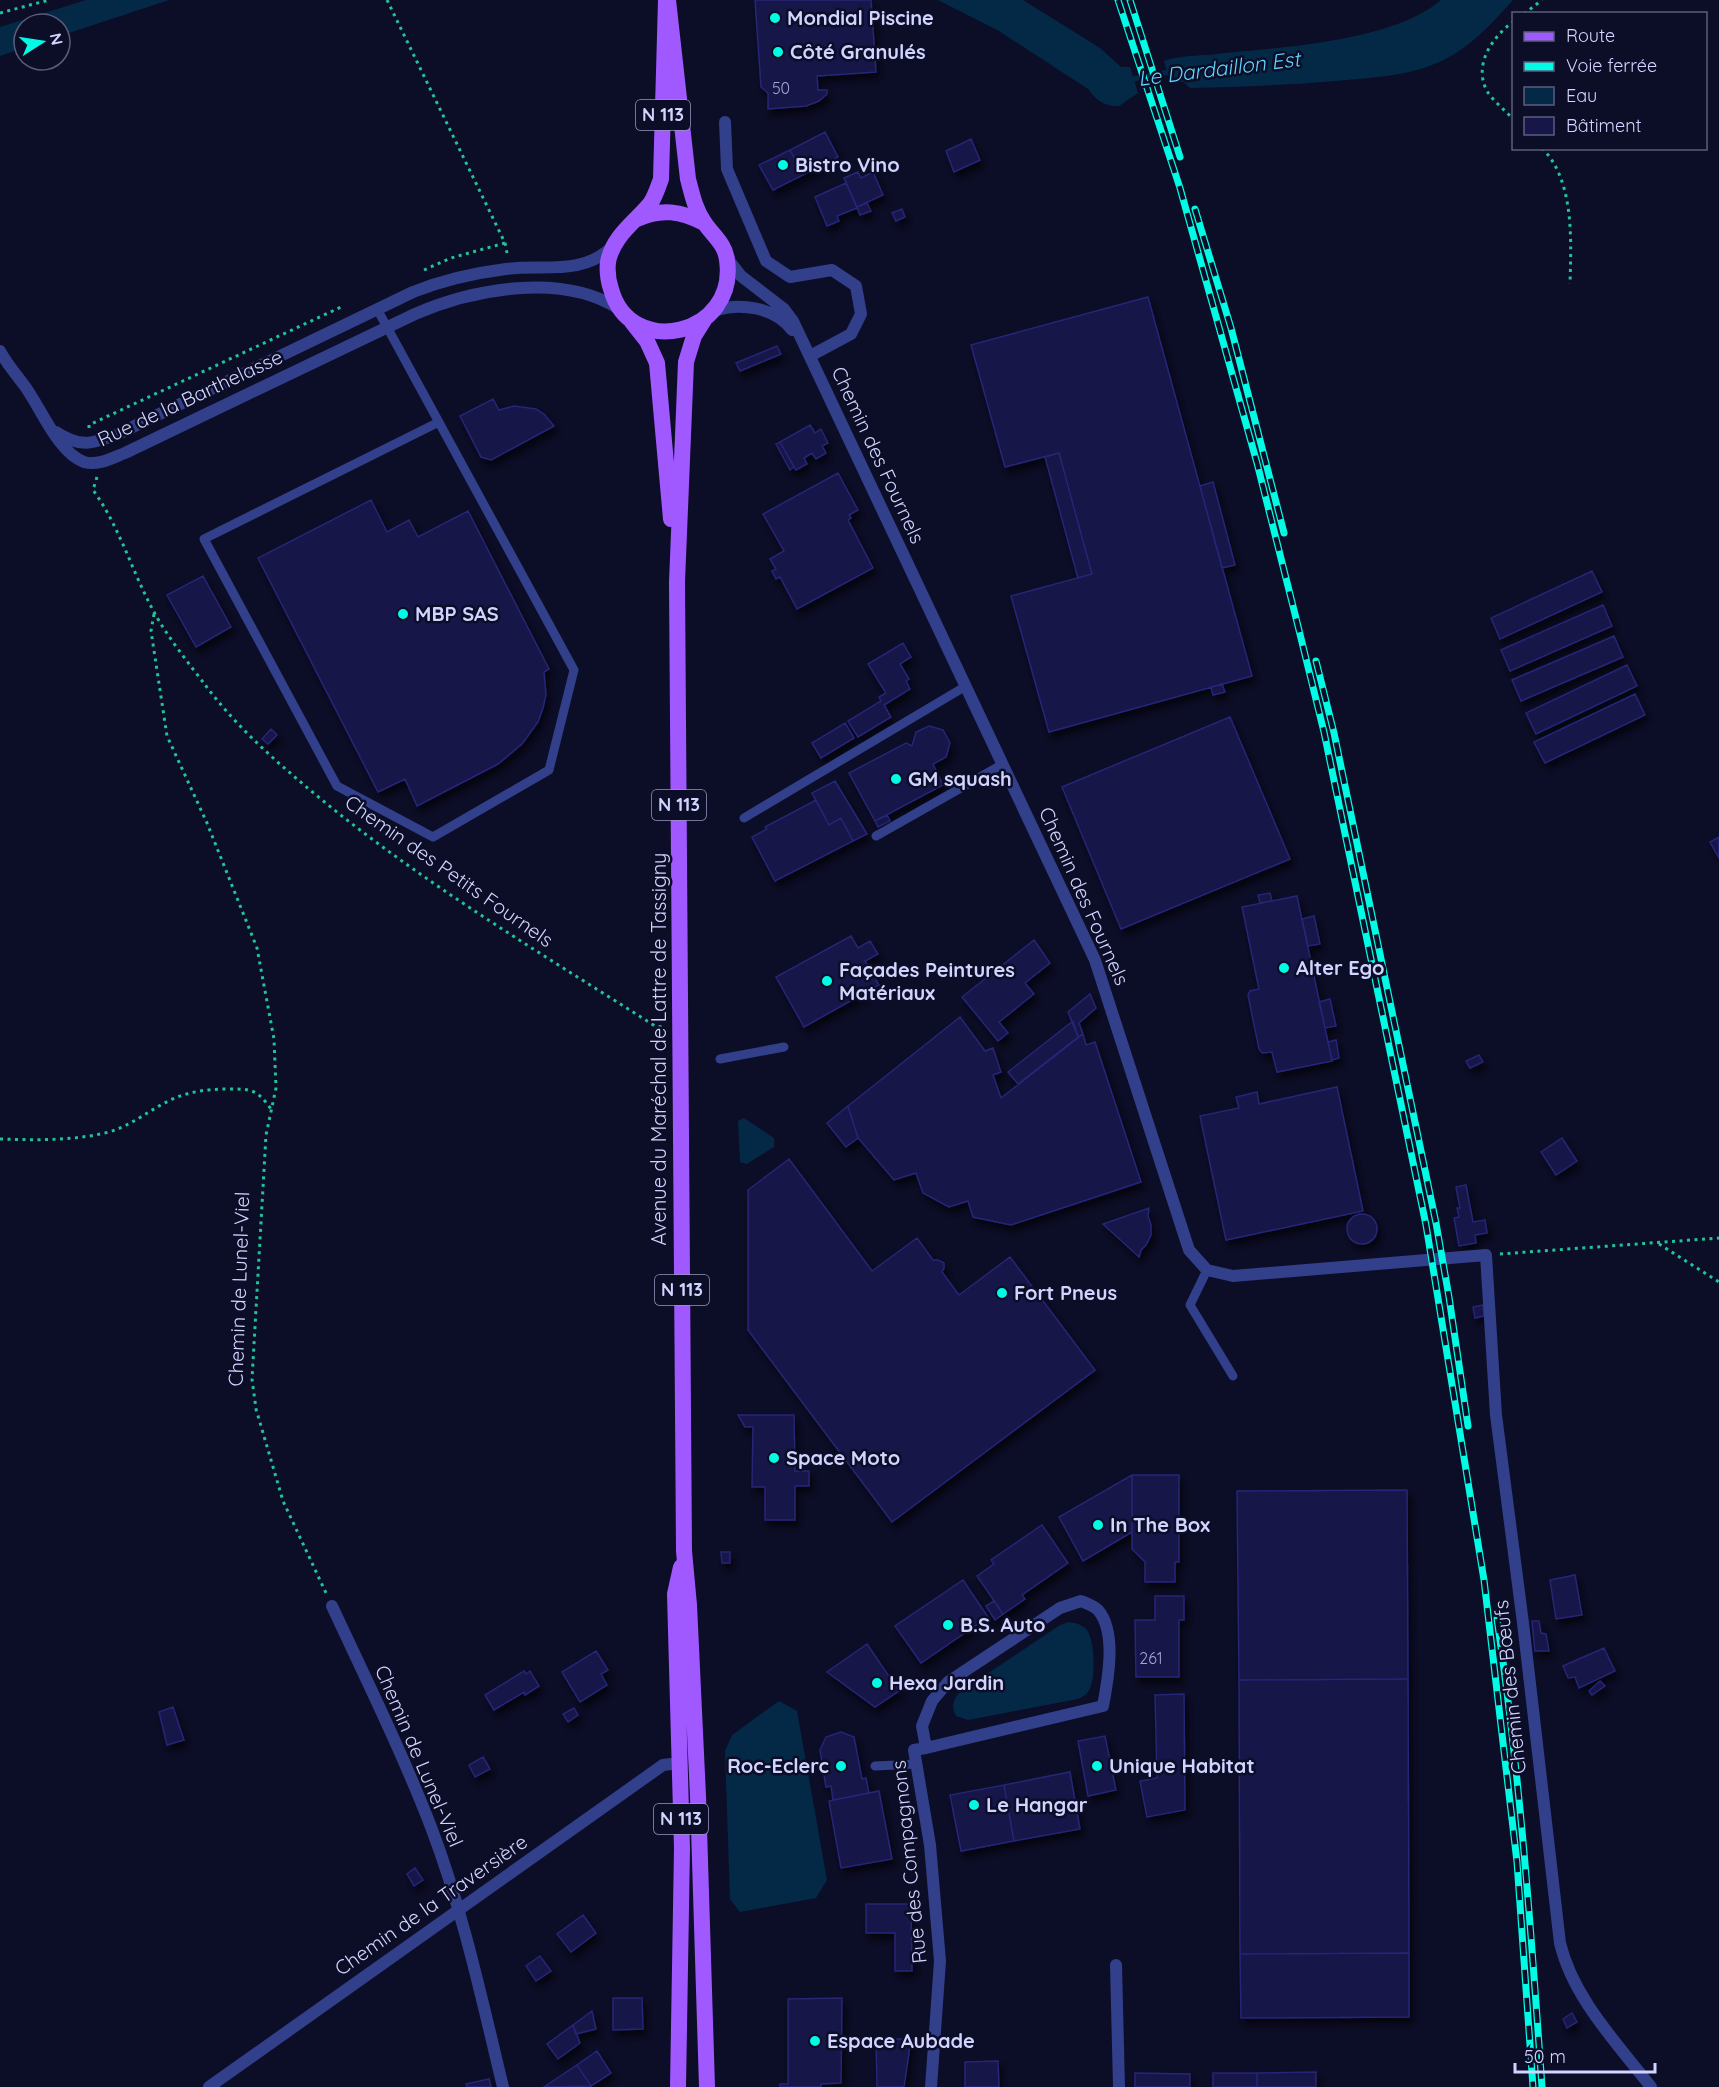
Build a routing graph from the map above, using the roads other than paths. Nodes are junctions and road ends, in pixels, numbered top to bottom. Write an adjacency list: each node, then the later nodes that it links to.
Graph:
1 (667, 0): 3 (main road, N 113); 4 (main road, N 113)
2 (725, 122): 12 (street, Chemin des Fournels)
3 (634, 221): 4 (main road); 5 (main road)
4 (704, 223): 6 (main road)
5 (612, 248): 7 (street, Rue de la Barthelasse); 8 (main road)
6 (727, 258): 9 (main road); 12 (street, Chemin des Fournels)
7 (377, 309): 10 (lane); 15 (street, Rue de la Barthelasse)
8 (625, 314): 9 (main road); 10 (street, Rue de la Barthelasse); 16 (main road, Avenue du Maréchal de Lattre de Tassigny / N 113)
9 (709, 316): 12 (street, Chemin des Fournels); 16 (main road, Avenue du Maréchal de Lattre de Tassigny / N 113)
10 (387, 327): 14 (lane); 15 (street, Rue de la Barthelasse)
11 (0, 351): 13 (street)
12 (808, 352): 17 (street, Chemin des Fournels)
13 (4, 366): 15 (street)
14 (439, 422): 14 (lane)
15 (53, 430)
16 (677, 582): 25 (main road, Avenue du Maréchal de Lattre de Tassigny / N 113)
17 (966, 686): 18 (street, Chemin des Fournels); 19 (lane)
18 (1003, 764): 20 (lane); 23 (street, Chemin des Fournels)
19 (744, 818)
20 (876, 836)
21 (784, 1047): 22 (lane)
22 (720, 1059)
23 (1207, 1270): 24 (lane); 39 (street, Chemin des Bœufs)
24 (1233, 1376)
25 (684, 1551): 28 (main road, Avenue du Maréchal de Lattre de Tassigny / N 113); 36 (main road, Avenue du Maréchal de Lattre de Tassigny / N 113)
26 (332, 1606): 31 (street, Chemin de Lunel-Viel)
27 (926, 1748): 27 (street, Rue des Compagnons); 29 (street, Rue des Compagnons)
28 (679, 1764): 31 (street, Chemin de la Traversière); 35 (main road, Avenue du Maréchal de Lattre de Tassigny / N 113)
29 (917, 1764): 30 (lane); 37 (street, Rue des Compagnons)
30 (875, 1766)
31 (458, 1909): 33 (street, Chemin de la Traversière); 34 (street, Chemin de Lunel-Viel)
32 (1116, 1965): 38 (street)
33 (209, 2087)
34 (503, 2087)
35 (678, 2087)
36 (707, 2087)
37 (931, 2087)
38 (1119, 2087)
39 (1651, 2087)

